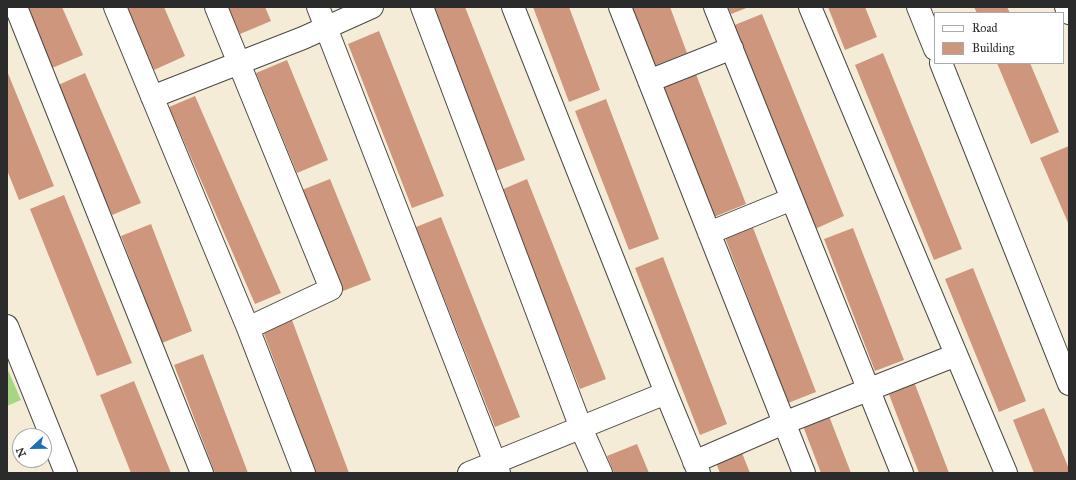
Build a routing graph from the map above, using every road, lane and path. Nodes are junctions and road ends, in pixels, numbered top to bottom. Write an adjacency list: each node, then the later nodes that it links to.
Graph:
1 (16, 7): 34 (street)
2 (115, 7): 20 (street)
3 (216, 7): 17 (street)
4 (318, 7): 14 (street)
5 (372, 7): 14 (street)
6 (422, 7): 30 (street)
7 (513, 7): 28 (street)
8 (620, 7): 19 (street)
9 (715, 7): 16 (street)
10 (810, 7): 25 (street)
11 (918, 7): 15 (street)
12 (1066, 7): 13 (street)
13 (1069, 13)
14 (327, 27): 17 (street); 32 (street)
15 (934, 47)
16 (732, 48): 19 (street); 21 (street)
17 (239, 63): 20 (street); 24 (street)
18 (941, 64): 26 (street)
19 (649, 81): 22 (street)
20 (152, 98): 24 (street)
21 (792, 199): 22 (street); 27 (street)
22 (709, 233): 29 (street)
23 (7, 326): 33 (street)
24 (248, 328): 35 (street)
25 (956, 355): 27 (street); 40 (street)
26 (1069, 384)
27 (869, 390): 29 (street); 39 (street)
28 (666, 393): 30 (street); 31 (street)
29 (784, 423): 31 (street); 38 (street)
30 (582, 428): 32 (street); 37 (street)
31 (697, 467)
32 (496, 468): 36 (street)
33 (66, 473)
34 (202, 473)
35 (304, 473)
36 (469, 473)
37 (601, 473)
38 (804, 473)
39 (902, 473)
40 (1006, 473)

